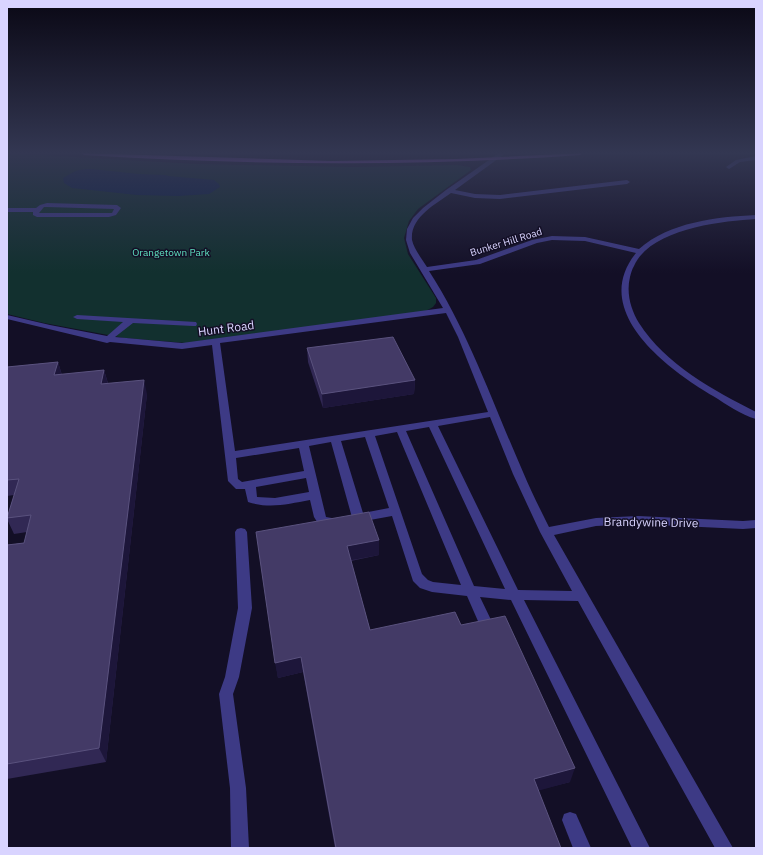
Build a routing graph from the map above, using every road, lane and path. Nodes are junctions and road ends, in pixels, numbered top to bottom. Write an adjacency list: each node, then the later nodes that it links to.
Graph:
1 (446, 193): 8 (street)
2 (458, 193): 3 (street)
3 (535, 193)
4 (8, 210): 5 (street)
5 (38, 210): 5 (street)
6 (756, 217): 7 (street)
7 (640, 252): 8 (street, Bunker Hill Road); 17 (street)
8 (424, 270): 9 (street)
9 (449, 310): 15 (street, Hunt Road); 16 (street)
10 (7, 317): 14 (street, Hunt Road)
11 (77, 317): 12 (street)
12 (130, 320): 13 (street); 14 (street)
13 (193, 324)
14 (107, 340): 15 (street, Hunt Road)
15 (216, 342): 23 (street)
16 (493, 414): 18 (street); 31 (street)
17 (756, 416)
18 (432, 423): 19 (street); 33 (street)
19 (400, 428): 20 (street); 32 (street)
20 (369, 433): 21 (street); 27 (street)
21 (335, 438): 22 (street); 28 (street)
22 (303, 444): 23 (street); 24 (street)
23 (230, 455): 25 (street)
24 (310, 474): 25 (street); 26 (street)
25 (250, 484): 26 (street)
26 (314, 495): 28 (street)
27 (396, 512): 28 (street); 32 (street)
28 (359, 518)
29 (756, 524): 31 (street, Brandywine Drive)
30 (241, 532): 37 (street)
31 (546, 532): 34 (street)
32 (470, 591): 33 (street); 35 (street)
33 (513, 595): 34 (street); 39 (street)
34 (583, 596): 40 (street)
35 (486, 624)
36 (570, 820): 38 (street)
37 (240, 848)
38 (582, 848)
39 (641, 848)
40 (724, 848)

